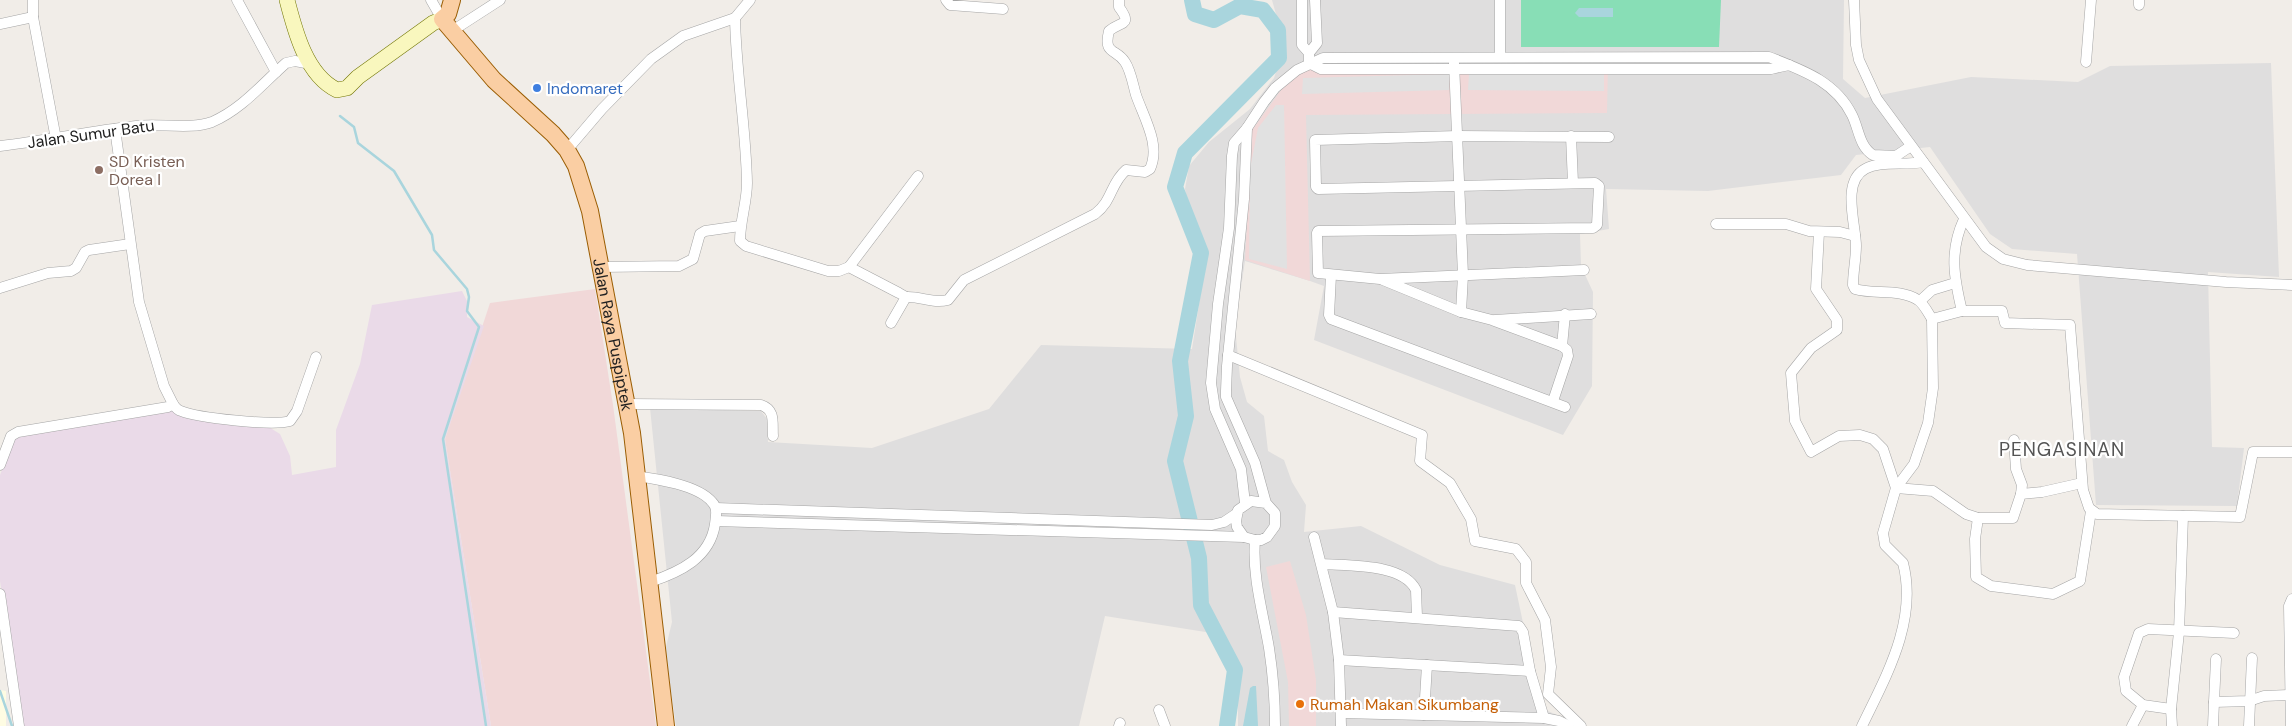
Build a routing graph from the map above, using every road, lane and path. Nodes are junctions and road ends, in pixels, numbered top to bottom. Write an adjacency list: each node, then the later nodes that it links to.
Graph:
1 (33, 0): 16 (street)
2 (237, 0): 29 (street)
3 (287, 0): 25 (street)
4 (430, 0): 19 (street, Jalan Raya Puspiptek)
5 (452, 0): 19 (main road)
6 (500, 0): 19 (street)
7 (750, 0): 17 (street)
8 (946, 0): 15 (street)
9 (1119, 0): 61 (street)
10 (1302, 0): 23 (street)
11 (1315, 0): 23 (street)
12 (1500, 0): 21 (street)
13 (1854, 0): 37 (street)
14 (2091, 0): 24 (street)
15 (1003, 9)
16 (33, 17): 18 (street); 35 (street)
17 (736, 18): 38 (street); 47 (street)
18 (0, 24)
19 (447, 25): 25 (street); 38 (main road, Jalan Raya Puspiptek)
20 (1454, 57): 21 (street); 23 (street); 27 (street)
21 (1500, 57): 22 (street)
22 (1557, 57): 26 (street); 28 (street)
23 (1309, 58): 27 (street); 30 (street)
24 (2086, 62)
25 (311, 64): 29 (street, Jalan Sumur Batu)
26 (1789, 65): 28 (street); 37 (street)
27 (1454, 68): 28 (street); 32 (street)
28 (1557, 68)
29 (276, 72): 31 (street, Jalan Sumur Batu)
30 (1247, 128): 43 (street); 44 (street)
31 (114, 129): 35 (street, Jalan Sumur Batu); 51 (street)
32 (1458, 136): 33 (street); 42 (street); 42 (street)
33 (1571, 136): 34 (street); 41 (street)
34 (1609, 137)
35 (56, 140): 36 (street, Jalan Sumur Batu)
36 (0, 146)
37 (1911, 146): 39 (street)
38 (567, 150): 52 (main road, Jalan Raya Puspiptek)
39 (1923, 162): 45 (street); 50 (street)
40 (918, 176): 53 (street)
41 (1573, 183): 42 (street); 48 (street)
42 (1460, 184): 48 (street)
43 (1230, 199): 44 (street); 87 (street)
44 (1244, 199): 71 (street)
45 (1964, 219): 58 (street); 59 (street)
46 (1716, 224): 49 (street)
47 (740, 226): 52 (street); 53 (street)
48 (1460, 229): 55 (street); 56 (street)
49 (1819, 232): 50 (street); 85 (street)
50 (1855, 236): 62 (street)
51 (130, 244): 60 (street); 74 (street)
52 (601, 267): 75 (main road, Jalan Raya Puspiptek)
53 (849, 267): 61 (street)
54 (1584, 270): 56 (street)
55 (1331, 275): 57 (street); 73 (street)
56 (1463, 275): 57 (street); 64 (street)
57 (1380, 279): 64 (street)
58 (1955, 283): 62 (street); 63 (street)
59 (2292, 285)
60 (0, 288)
61 (906, 297): 69 (street)
62 (1920, 301): 67 (street)
63 (1962, 311): 67 (street); 84 (street)
64 (1461, 312): 68 (street)
65 (1565, 314): 66 (street); 68 (street); 70 (street)
66 (1591, 314)
67 (1932, 319): 85 (street)
68 (1492, 320): 70 (street)
69 (891, 323)
70 (1562, 346): 73 (street)
71 (1228, 356): 88 (street); 125 (street)
72 (316, 357): 74 (street)
73 (1553, 401): 76 (street)
74 (173, 404): 78 (street)
75 (627, 404): 79 (street); 83 (main road, Jalan Raya Puspiptek)
76 (1566, 407)
77 (0, 436): 78 (street)
78 (11, 436): 82 (street)
79 (772, 436)
80 (2014, 440): 86 (street)
81 (2292, 452): 92 (street)
82 (0, 465)
83 (636, 476): 89 (street); 98 (main road, Jalan Raya Puspiptek)
84 (2082, 483): 86 (street); 90 (street)
85 (1896, 488): 93 (street); 126 (street)
86 (2021, 494): 93 (street)
87 (1246, 503): 88 (street); 91 (street)
88 (1266, 504): 96 (street)
89 (716, 508): 91 (street); 94 (street)
90 (2091, 511): 92 (street); 93 (street)
91 (1236, 514): 96 (street)
92 (2183, 516): 103 (street)
93 (1978, 518)
94 (716, 521): 96 (street); 98 (street)
95 (1314, 537): 97 (street)
96 (1250, 539): 122 (street)
97 (1322, 564): 101 (street); 102 (street)
98 (650, 582): 120 (main road, Jalan Raya Puspiptek)
99 (0, 594): 119 (street)
100 (2292, 599): 110 (street)
101 (1333, 612): 102 (street); 106 (street)
102 (1417, 617): 109 (street)
103 (2179, 632): 104 (street); 113 (street); 114 (street)
104 (2234, 633)
105 (2252, 658): 112 (street)
106 (1339, 660): 108 (street); 116 (street)
107 (2216, 660): 111 (street)
108 (1427, 666): 109 (street); 117 (street)
109 (1530, 672): 118 (street)
110 (2289, 695): 112 (street); 131 (street)
111 (2214, 702): 112 (street); 129 (street)
112 (2249, 702): 130 (street)
113 (2143, 705): 114 (street); 127 (street)
114 (2171, 709): 128 (street)
115 (1159, 710): 121 (street)
116 (1341, 713): 117 (street); 123 (street)
117 (1424, 715): 118 (street)
118 (1544, 718): 124 (street)
119 (19, 726)
120 (666, 726)
121 (1165, 726)
122 (1274, 726)
123 (1342, 726)
124 (1570, 726)
125 (1581, 726)
126 (1862, 726)
127 (2132, 726)
128 (2172, 726)
129 (2213, 726)
130 (2249, 726)
131 (2291, 726)

